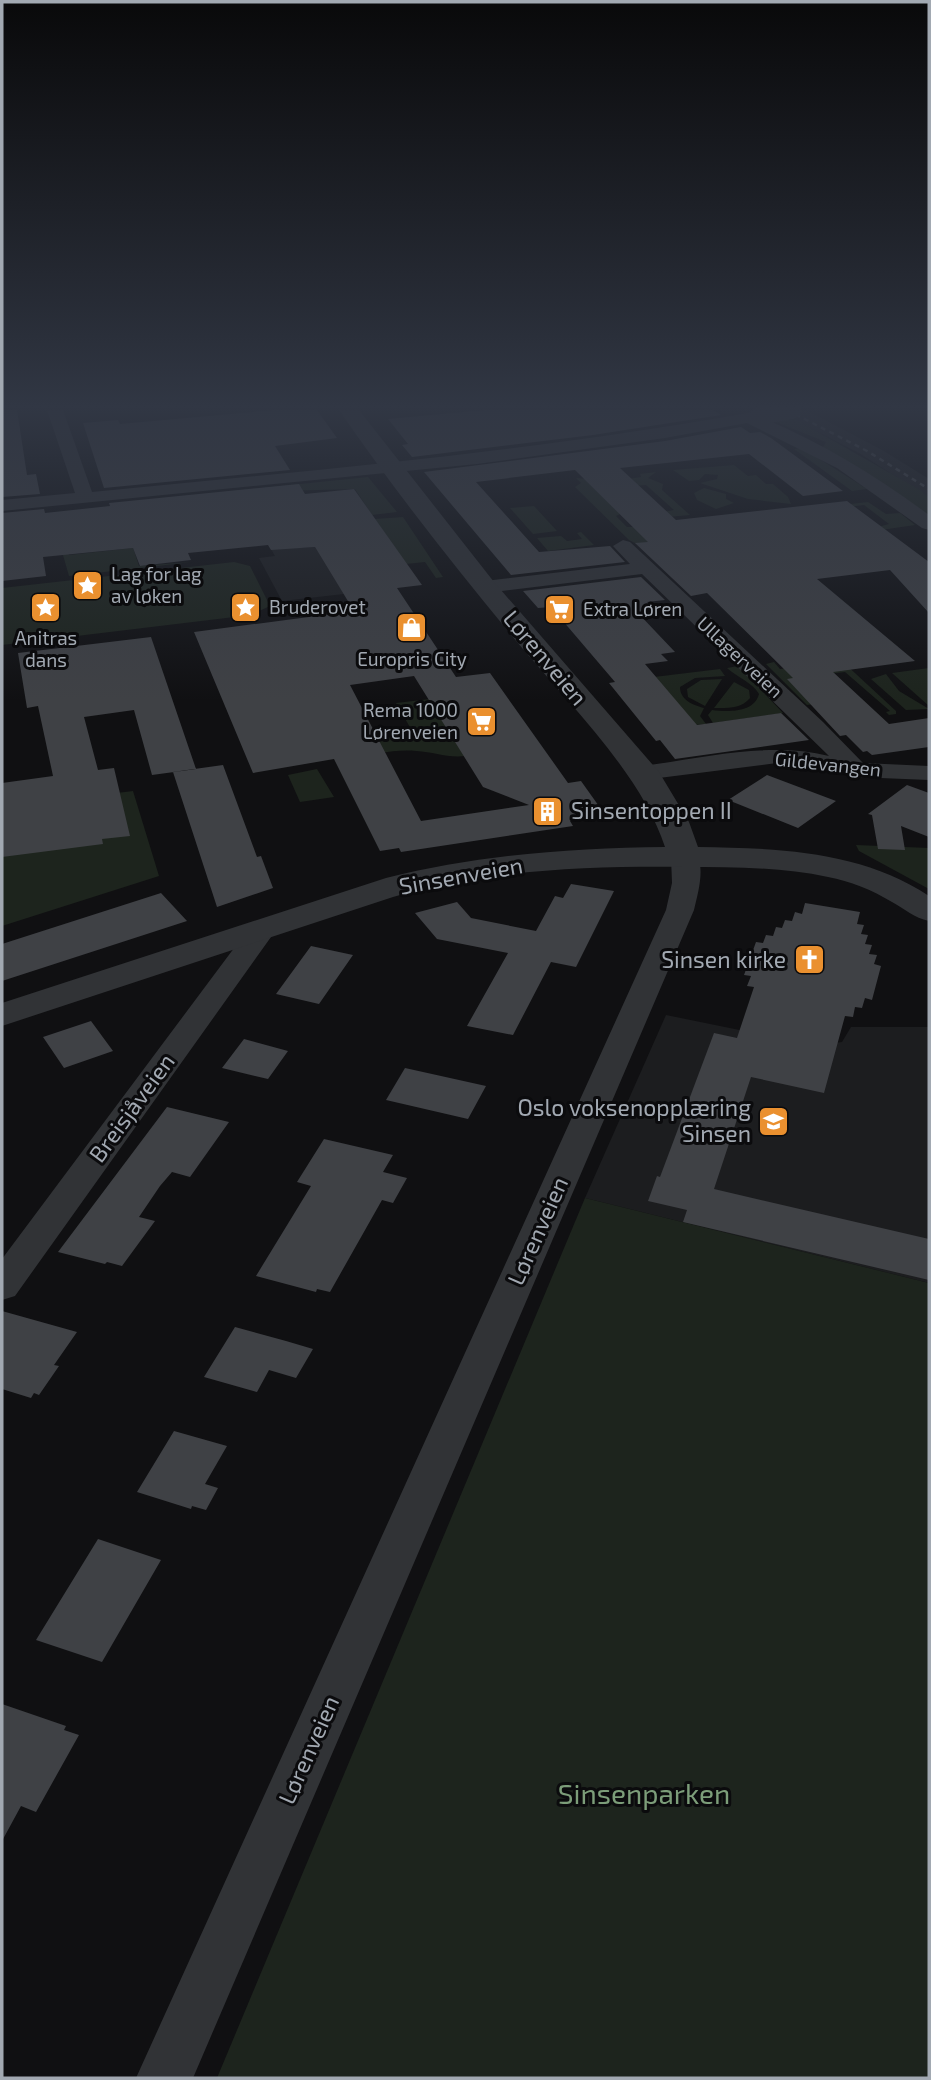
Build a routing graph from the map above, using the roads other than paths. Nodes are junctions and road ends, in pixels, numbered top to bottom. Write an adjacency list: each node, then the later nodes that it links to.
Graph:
1 (423, 507): 6 (street, Lørenveien)
2 (905, 507): 3 (street)
3 (929, 524)
4 (623, 546): 5 (street, Ullagerveien)
5 (645, 568): 6 (street); 7 (street, Ullagerveien)
6 (485, 587): 8 (street, Lørenveien)
7 (856, 770): 8 (street, Gildevangen); 9 (street, Gildevangen)
8 (643, 773): 10 (street, Lørenveien)
9 (929, 773)
10 (685, 857): 11 (street, Sinsenveien); 12 (street, Sinsenveien); 15 (street, Lørenveien)
11 (929, 911)
12 (262, 930): 13 (street, Sinsenveien); 14 (street, Breisjåveien)
13 (2, 1016)
14 (2, 1286)
15 (164, 2078)

